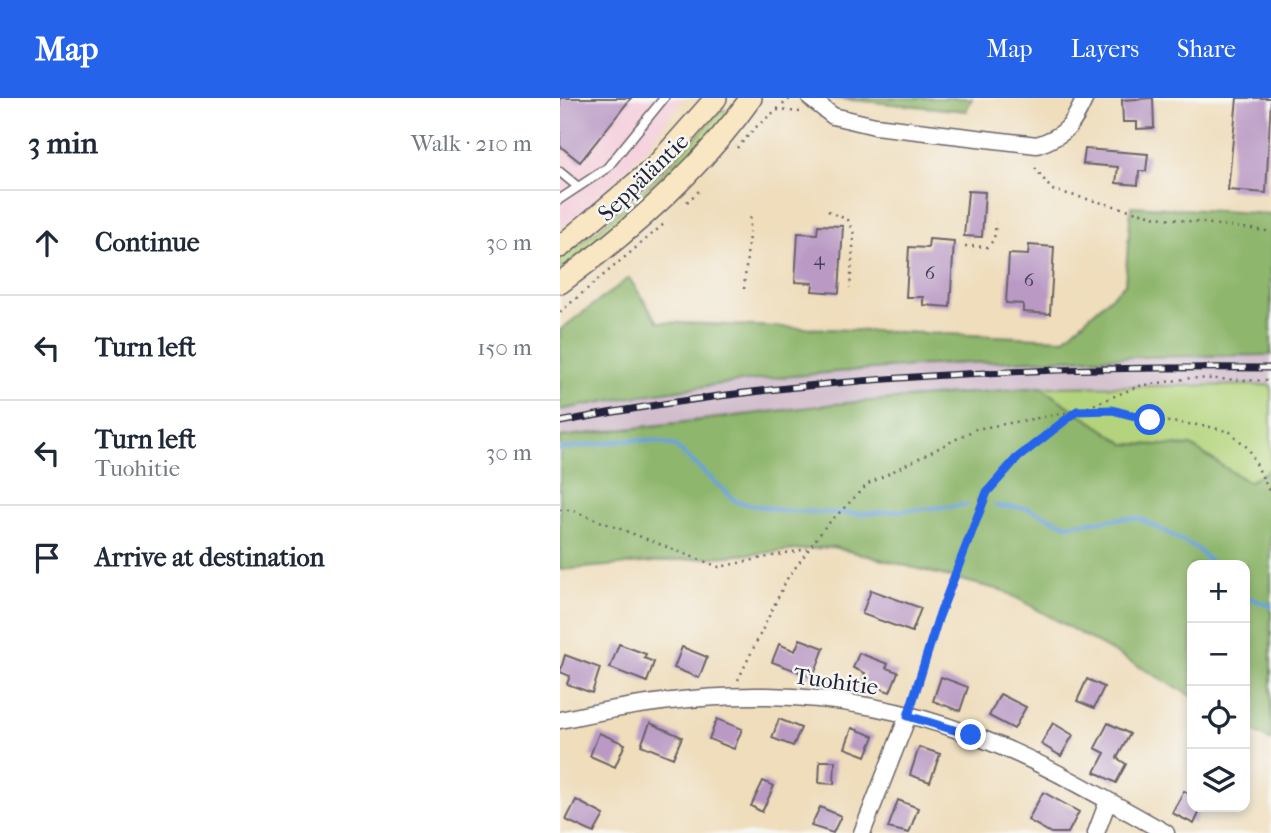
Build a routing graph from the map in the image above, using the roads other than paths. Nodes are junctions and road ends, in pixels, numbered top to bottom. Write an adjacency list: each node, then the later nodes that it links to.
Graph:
1 (664, 98): 7 (lane)
2 (716, 98): 9 (main road, Seppäläntie)
3 (751, 98): 10 (main road, Seppäläntie)
4 (810, 98): 5 (street)
5 (1085, 98)
6 (560, 172): 7 (lane)
7 (577, 186): 8 (lane)
8 (560, 199)
9 (560, 247)
10 (560, 283)
11 (908, 716): 12 (street, Tuohitie); 13 (street, Tuohitie); 14 (street)
12 (560, 720)
13 (1108, 802): 15 (street); 16 (street, Tuohitie)
14 (862, 833)
15 (1096, 833)
16 (1166, 833)

